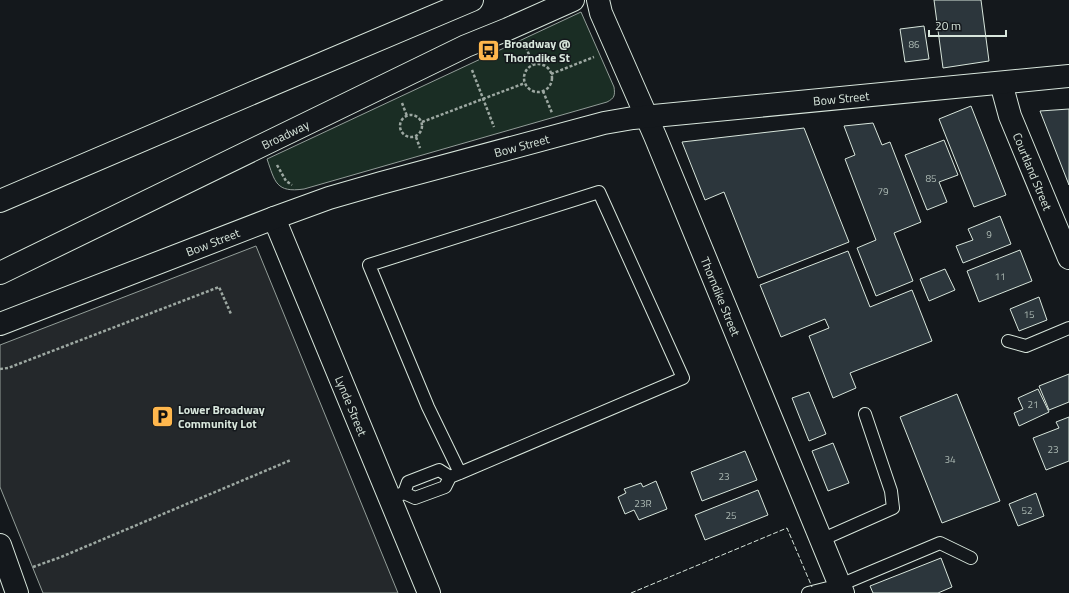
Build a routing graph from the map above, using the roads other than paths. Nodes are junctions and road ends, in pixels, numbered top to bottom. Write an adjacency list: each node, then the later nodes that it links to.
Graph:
1 (472, 0): 7 (main road)
2 (573, 0): 10 (main road, Broadway)
3 (598, 0): 6 (main road, Thorndike Street)
4 (1069, 76): 5 (main road, Bow Street)
5 (1001, 83): 6 (main road, Bow Street); 9 (main road, Courtland Street)
6 (647, 117): 8 (main road, Bow Street); 17 (main road, Thorndike Street)
7 (0, 201)
8 (274, 218): 11 (main road, Bow Street); 16 (main road, Lynde Street)
9 (1069, 258)
10 (0, 273)
11 (0, 324)
12 (1069, 328): 13 (lane)
13 (1008, 341)
14 (865, 414): 17 (lane)
15 (455, 475): 15 (lane); 16 (lane); 16 (lane)
16 (397, 496): 22 (main road, Lynde Street)
17 (821, 540): 20 (main road, Thorndike Street)
18 (0, 545): 21 (main road)
19 (971, 558): 20 (lane)
20 (841, 589): 23 (lane)
21 (17, 593)
22 (429, 593)
23 (808, 593)

